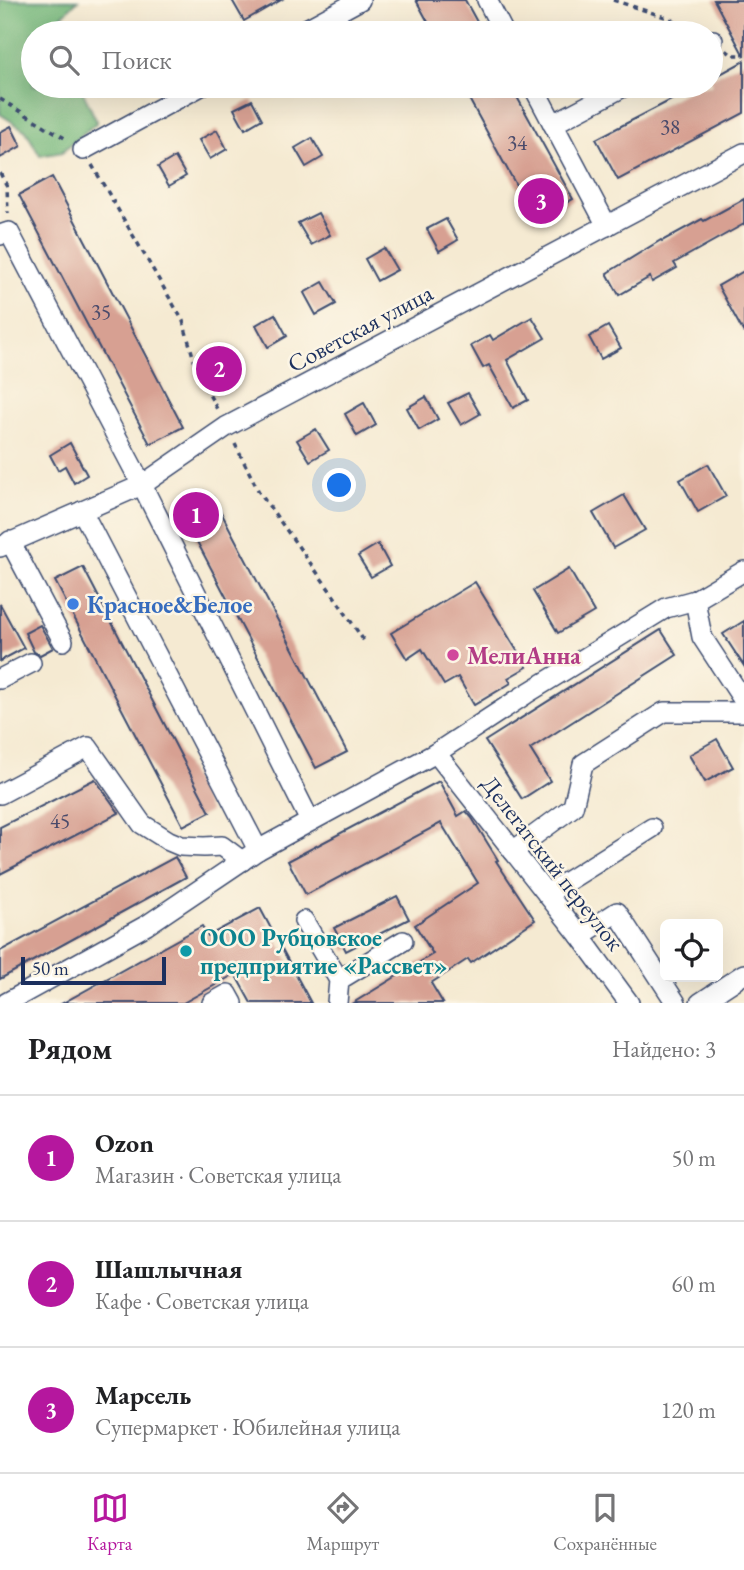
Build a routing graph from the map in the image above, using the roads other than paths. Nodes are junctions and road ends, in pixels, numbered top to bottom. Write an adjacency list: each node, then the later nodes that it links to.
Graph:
1 (360, 0): 3 (street)
2 (487, 0): 4 (street)
3 (321, 21)
4 (498, 21)
5 (179, 98): 9 (street)
6 (539, 98): 8 (street)
7 (602, 98): 8 (street)
8 (553, 124): 11 (street)
9 (83, 150)
10 (744, 153): 11 (street, Советская улица)
11 (607, 226): 13 (street, Советская улица)
12 (5, 233): 13 (street)
13 (142, 485): 14 (street, Советская улица); 25 (street)
14 (82, 512): 15 (street, Советская улица); 28 (street)
15 (5, 544): 18 (street)
16 (744, 570): 17 (street)
17 (695, 600): 21 (street); 23 (street)
18 (63, 641)
19 (31, 663): 20 (street)
20 (0, 679)
21 (744, 701)
22 (744, 712): 27 (street)
23 (436, 753): 25 (street); 27 (street, Делегатский переулок)
24 (0, 794): 28 (street)
25 (310, 821): 28 (street)
26 (652, 828): 29 (street)
27 (513, 851): 29 (street, Делегатский переулок)
28 (250, 855): 35 (street)
29 (547, 894): 31 (street, Делегатский переулок)
30 (304, 921): 34 (street)
31 (580, 936): 39 (street, Делегатский переулок); 40 (street)
32 (403, 941): 34 (street)
33 (744, 974): 41 (street)
34 (338, 980): 38 (street)
35 (6, 1003)
36 (212, 1003): 37 (street)
37 (233, 1003)
38 (337, 1003)
39 (629, 1003)
40 (676, 1003)
41 (700, 1003)

